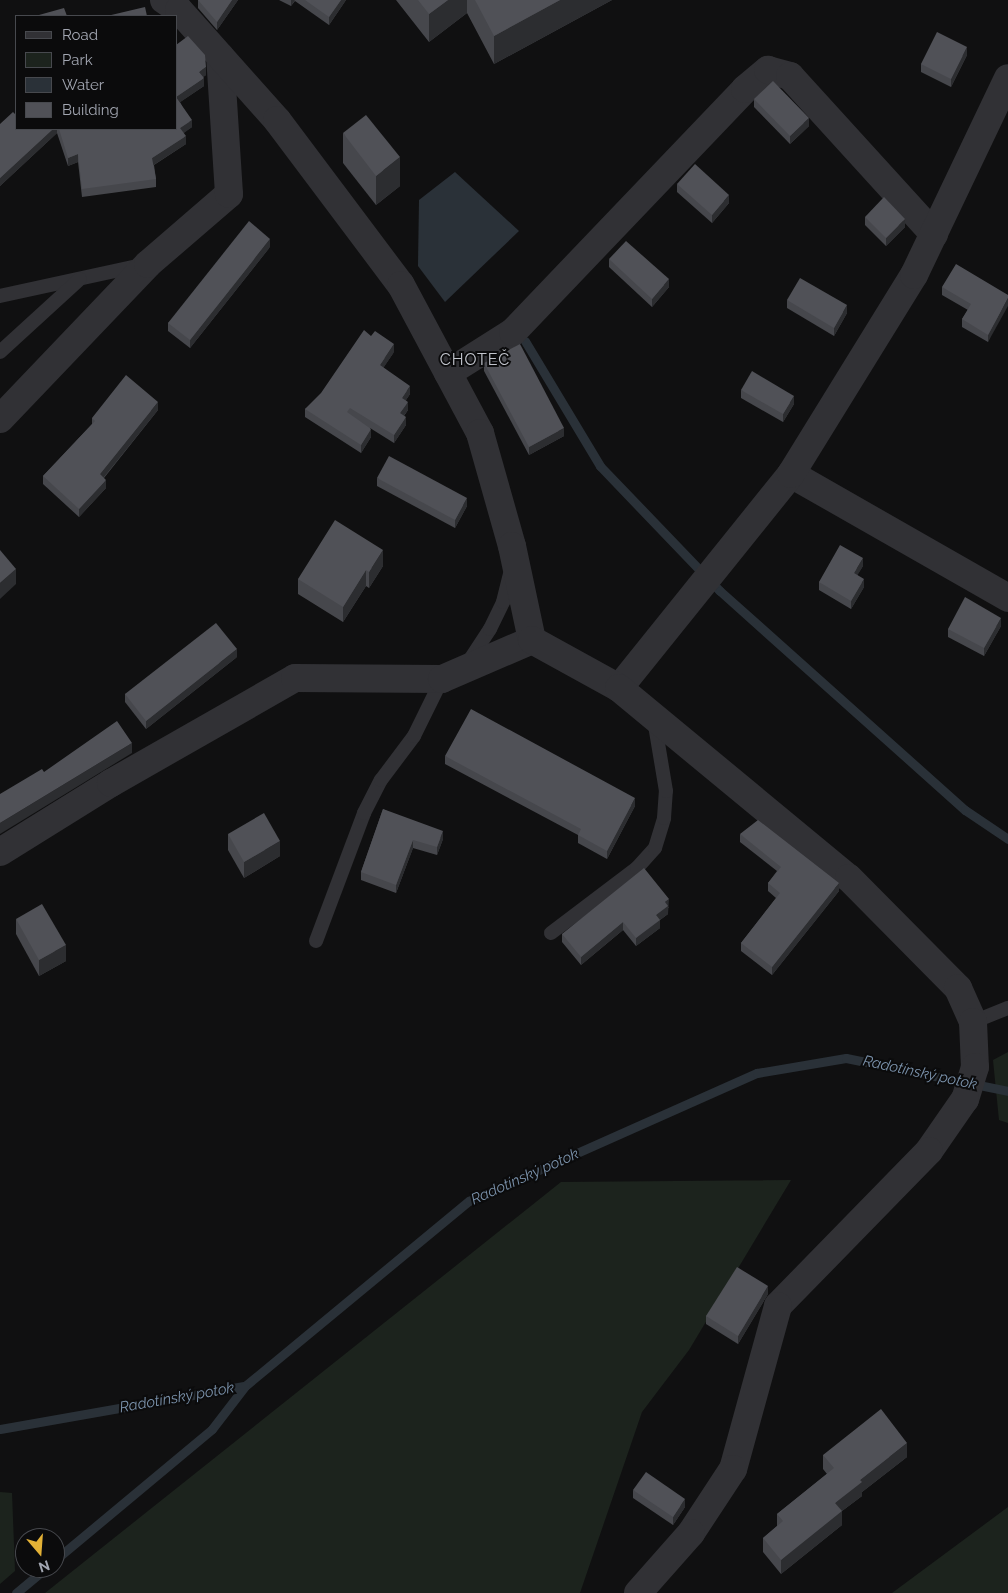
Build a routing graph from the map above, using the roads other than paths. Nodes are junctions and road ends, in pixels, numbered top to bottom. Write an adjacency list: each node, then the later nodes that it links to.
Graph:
1 (175, 3): 2 (street)
2 (220, 56): 5 (street); 9 (street)
3 (1008, 78): 4 (street)
4 (934, 234): 9 (street); 11 (street)
5 (148, 264): 6 (lane); 10 (street)
6 (80, 278): 7 (lane); 8 (lane)
7 (0, 296)
8 (0, 352)
9 (448, 373): 12 (street)
10 (0, 419)
11 (791, 474): 13 (street); 16 (street)
12 (512, 546): 14 (street); 15 (lane)
13 (1008, 598)
14 (532, 640): 15 (street); 16 (street)
15 (450, 676): 18 (street); 20 (lane)
16 (619, 688): 17 (street)
17 (654, 716): 19 (lane); 22 (street)
18 (0, 852)
19 (551, 933)
20 (316, 941)
21 (1008, 1008): 22 (lane)
22 (973, 1022): 23 (street)
23 (638, 1593)

